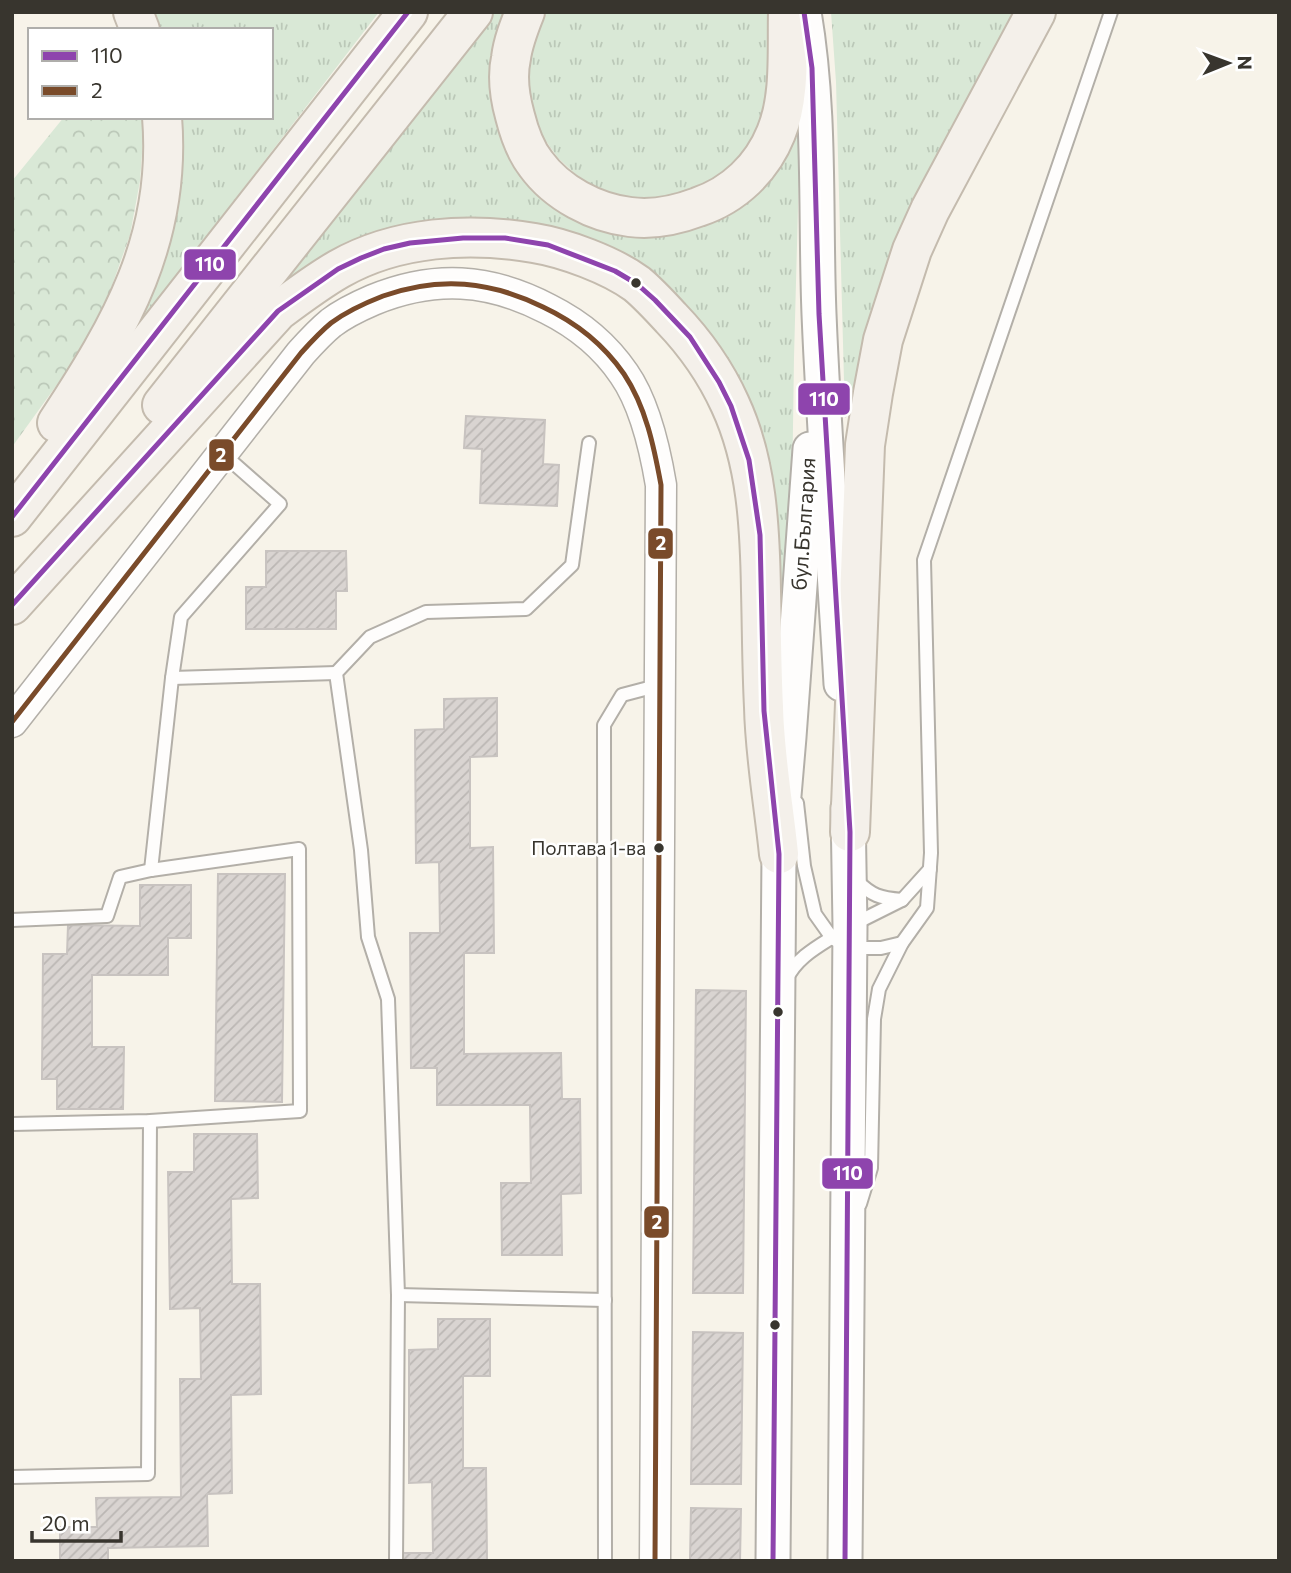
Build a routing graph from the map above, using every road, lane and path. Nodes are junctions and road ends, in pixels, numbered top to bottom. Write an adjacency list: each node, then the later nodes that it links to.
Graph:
1 (408, 12): 13 (main road)
2 (473, 12): 14 (main road)
3 (525, 12): 4 (main road)
4 (788, 12)
5 (804, 12): 9 (main road)
6 (1036, 12): 21 (main road)
7 (1111, 12): 23 (lane)
8 (162, 119): 12 (main road)
9 (819, 314): 20 (main road, бул.България); 21 (main road, бул.България)
10 (589, 443): 16 (lane)
11 (222, 453): 17 (lane); 18 (street); 19 (street)
12 (12, 491)
13 (12, 517)
14 (12, 593)
15 (12, 605): 22 (main road)
16 (336, 673): 17 (lane); 34 (lane)
17 (172, 678): 24 (lane)
18 (660, 685): 35 (lane); 39 (street)
19 (12, 722)
20 (789, 737): 22 (main road, бул.България); 28 (lane)
21 (850, 832): 25 (main road, бул.България)
22 (779, 854): 30 (main road, бул.България)
23 (930, 869): 26 (lane); 29 (lane)
24 (151, 870): 27 (lane); 31 (lane)
25 (850, 874): 26 (lane); 28 (main road, бул.България)
26 (902, 900): 28 (lane)
27 (12, 920)
28 (844, 937): 29 (lane); 30 (lane); 33 (main road, бул.България)
29 (902, 943): 33 (lane)
30 (778, 996): 40 (main road, бул.България)
31 (150, 1121): 32 (lane); 36 (lane)
32 (12, 1124)
33 (847, 1248): 41 (main road, бул.България)
34 (398, 1295): 35 (lane); 37 (lane)
35 (605, 1300): 38 (lane)
36 (12, 1477)
37 (396, 1561)
38 (605, 1561)
39 (655, 1561)
40 (773, 1561)
41 (845, 1561)

